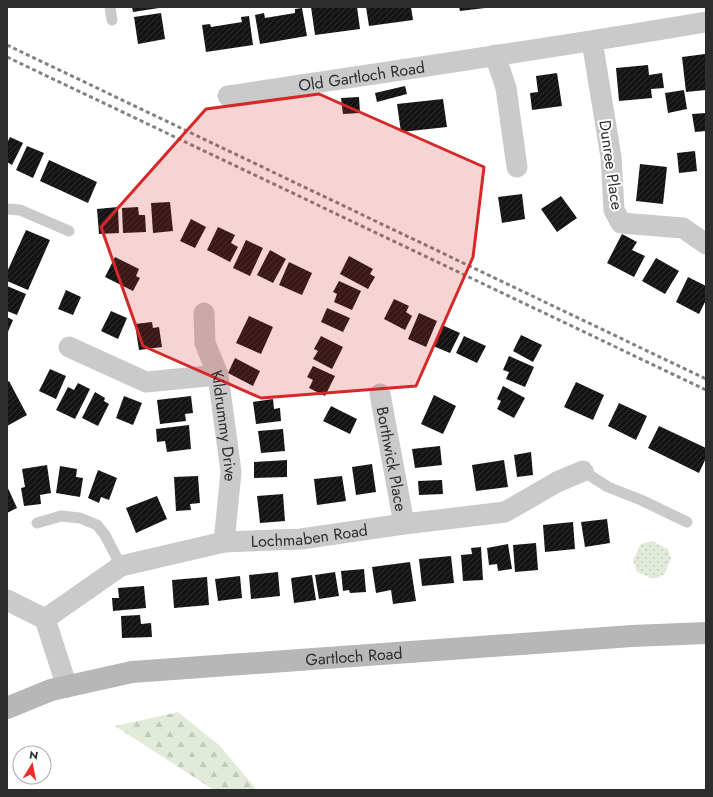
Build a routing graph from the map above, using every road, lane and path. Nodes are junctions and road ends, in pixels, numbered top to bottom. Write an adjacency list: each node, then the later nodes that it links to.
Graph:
1 (110, 7): 2 (lane)
2 (112, 20)
3 (706, 22): 4 (street, Old Gartloch Road)
4 (592, 41): 5 (street, Old Gartloch Road); 10 (street, Dunree Place)
5 (494, 55): 6 (street, Old Gartloch Road); 7 (street)
6 (228, 96)
7 (517, 167)
8 (7, 209): 9 (lane)
9 (68, 231)
10 (706, 244)
11 (204, 313): 13 (street, Kildrummy Drive)
12 (69, 347): 13 (street)
13 (218, 375): 19 (street, Kildrummy Drive)
14 (380, 394): 18 (street, Borthwick Place)
15 (583, 471): 16 (lane); 18 (street, Lochmaben Road)
16 (687, 522)
17 (37, 523): 20 (lane)
18 (404, 524): 19 (street, Lochmaben Road)
19 (224, 542): 20 (street, Lochmaben Road)
20 (121, 566): 22 (street, Lochmaben Road)
21 (7, 600): 22 (street)
22 (45, 619): 24 (street)
23 (706, 633): 24 (main road, Gartloch Road)
24 (67, 687): 25 (main road, Gartloch Road)
25 (7, 708)

